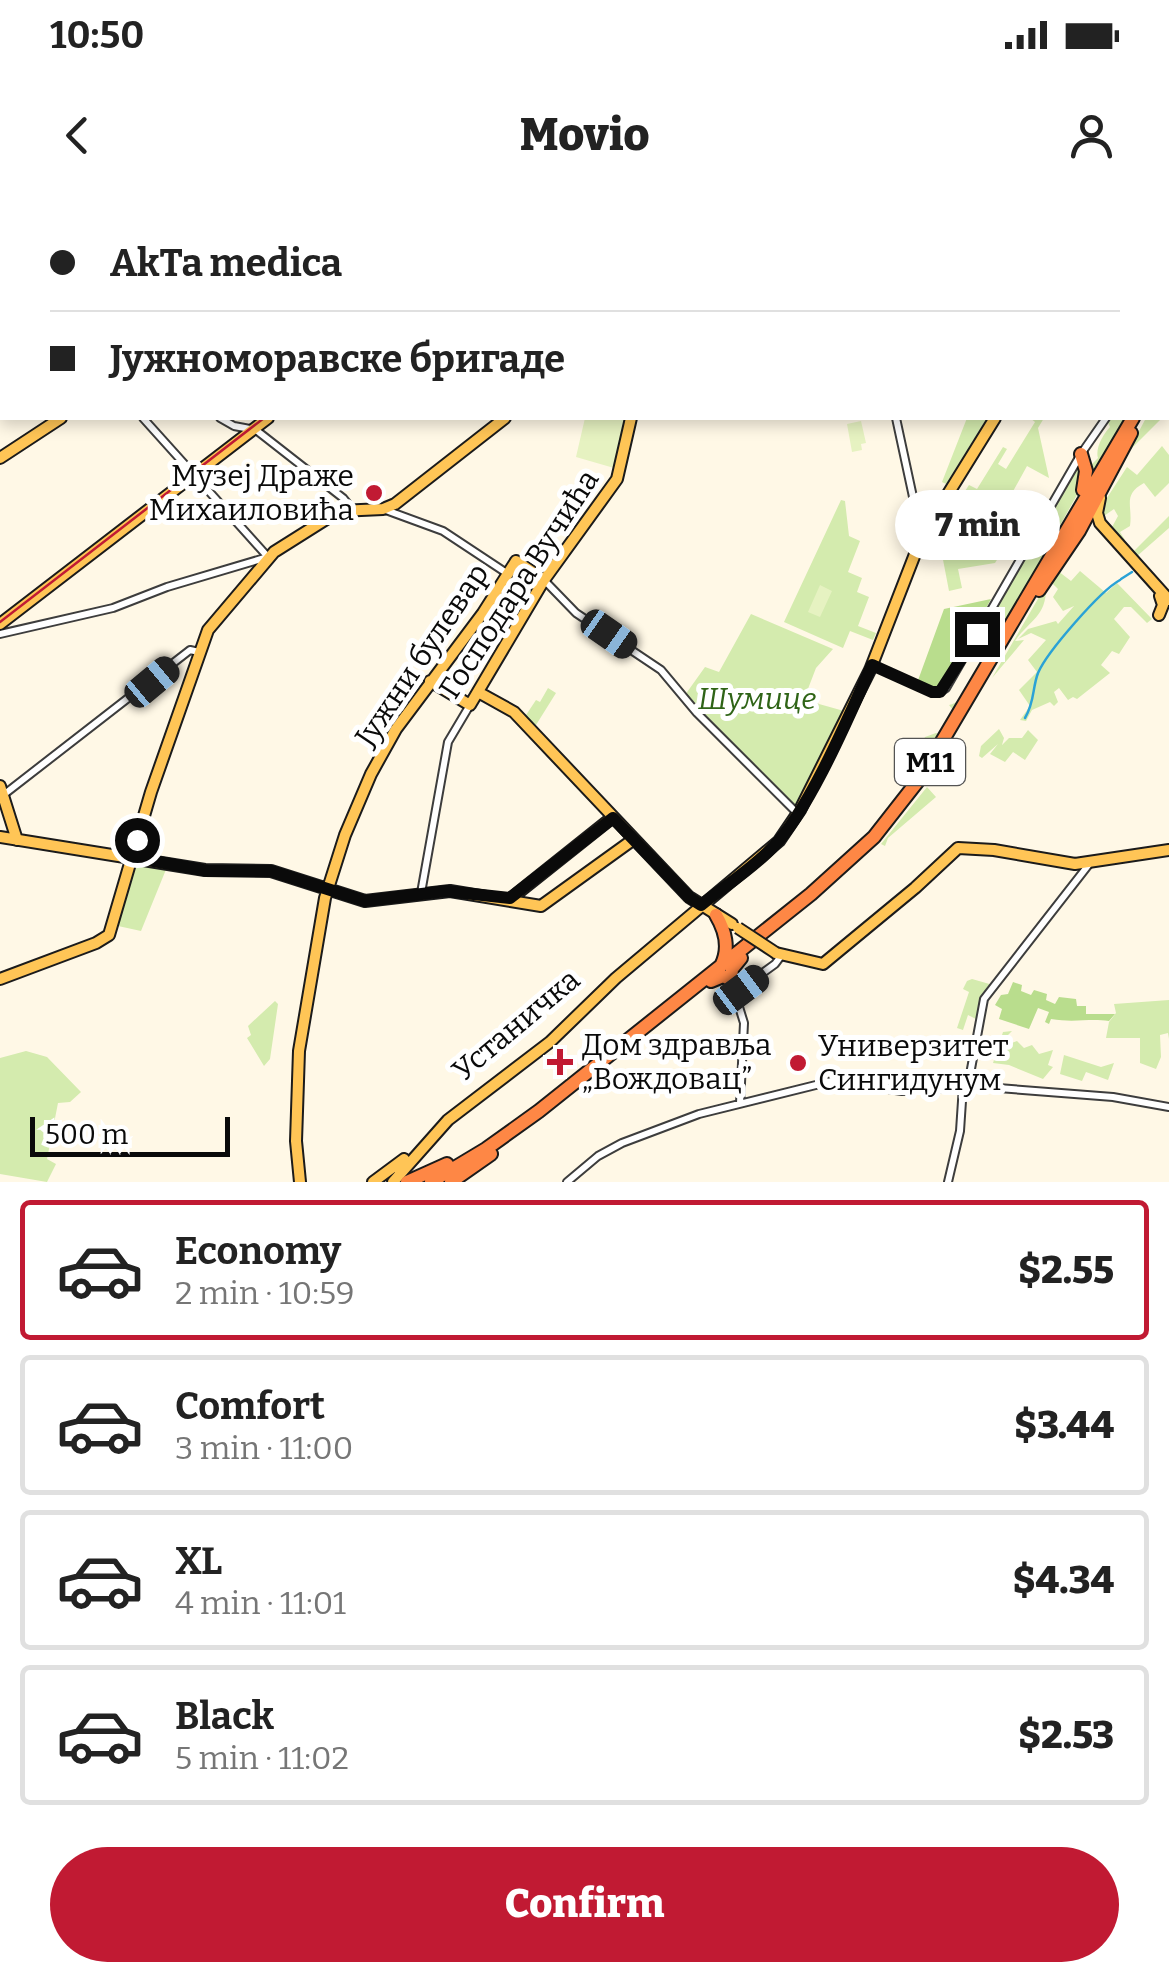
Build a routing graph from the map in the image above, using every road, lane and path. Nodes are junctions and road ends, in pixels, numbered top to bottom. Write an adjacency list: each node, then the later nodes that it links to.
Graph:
1 (55, 420): 12 (main road)
2 (146, 420): 14 (street)
3 (503, 420): 18 (main road)
4 (632, 420): 24 (main road, Господара Вучића)
5 (897, 420): 19 (street)
6 (994, 420): 19 (main road, Устаничка)
7 (1103, 420): 13 (street)
8 (1132, 420): 16 (highway, M11)
9 (1141, 420): 11 (highway, M11)
10 (245, 424): 14 (main road); 17 (street)
11 (1131, 433): 15 (highway); 25 (highway, M11)
12 (0, 457)
13 (1081, 460): 16 (highway); 31 (street)
14 (190, 473): 22 (street); 28 (main road)
15 (1103, 490): 20 (highway); 21 (main road)
16 (1078, 506): 49 (highway, M11)
17 (352, 509): 18 (main road); 22 (main road)
18 (396, 511): 23 (street)
19 (924, 521): 31 (main road, Устаничка)
20 (1078, 532): 21 (main road); 25 (highway)
21 (1109, 536): 26 (main road)
22 (261, 561): 29 (street); 30 (main road)
23 (508, 574): 24 (main road, Јужни булевар); 32 (main road, Јужни булевар)
24 (544, 580): 33 (main road, Господара Вучића); 36 (street)
25 (1038, 590): 49 (highway, M11)
26 (1166, 599): 27 (main road)
27 (1159, 615)
28 (0, 621)
29 (0, 634)
30 (196, 651): 35 (street); 42 (main road)
31 (872, 665): 36 (main road, Устаничка)
32 (430, 681): 34 (main road); 44 (main road, Јужни булевар)
33 (478, 692): 34 (main road, Господара Вучића); 37 (main road)
34 (470, 705): 45 (street, Господара Вучића)
35 (1, 793): 39 (main road)
36 (798, 814): 47 (main road, Устаничка)
37 (613, 818): 40 (main road); 46 (main road)
38 (0, 837): 39 (main road)
39 (17, 840): 42 (main road)
40 (634, 840): 46 (main road); 47 (main road)
41 (1169, 850): 43 (main road)
42 (132, 857): 44 (main road); 52 (main road)
43 (1090, 863): 50 (main road); 56 (street)
44 (330, 891): 45 (main road); 62 (main road, Јужни булевар); 62 (main road, Јужни булевар)
45 (420, 893): 46 (main road)
46 (510, 898)
47 (704, 909): 48 (highway); 63 (main road, Устаничка); 64 (main road, Устаничка)
48 (731, 931): 49 (highway); 50 (main road, bridge); 51 (highway)
49 (744, 952): 51 (highway, M11); 53 (highway, M11); 54 (highway)
50 (778, 954): 54 (street)
51 (720, 968): 55 (highway, M11)
52 (0, 979)
53 (711, 981): 54 (highway); 59 (highway, M11)
54 (733, 987): 57 (street)
55 (648, 1025): 59 (highway, M11); 60 (highway)
56 (965, 1086): 57 (street); 58 (street); 71 (street)
57 (740, 1104): 70 (street)
58 (1169, 1107)
59 (506, 1137): 60 (highway); 67 (highway, M11); 68 (highway, M11); 69 (highway)
60 (482, 1147): 61 (highway)
61 (463, 1158): 65 (highway); 66 (highway)
62 (303, 1181)
63 (373, 1182)
64 (392, 1182)
65 (406, 1182)
66 (420, 1182)
67 (431, 1182)
68 (440, 1182)
69 (451, 1182)
70 (567, 1182)
71 (948, 1182)

